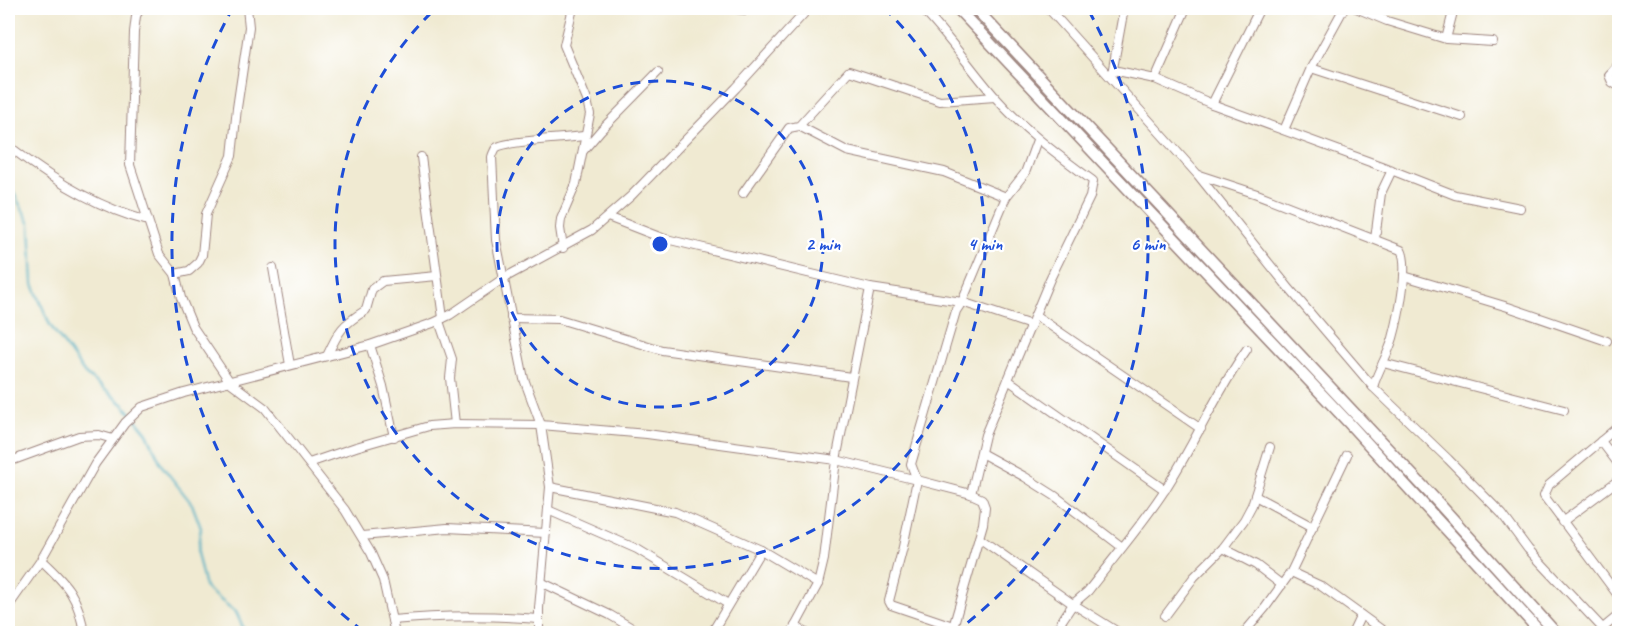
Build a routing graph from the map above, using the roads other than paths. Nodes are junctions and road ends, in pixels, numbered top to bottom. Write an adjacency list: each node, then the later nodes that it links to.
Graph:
1 (140, 8): 41 (street)
2 (247, 8): 45 (street)
3 (573, 8): 30 (street)
4 (727, 8): 5 (street)
5 (753, 8)
6 (806, 8): 40 (street)
7 (921, 8): 25 (street)
8 (957, 8): 124 (highway)
9 (975, 8): 125 (highway)
10 (1048, 8): 22 (street)
11 (1124, 8): 22 (street)
12 (1186, 8): 23 (street)
13 (1260, 8): 26 (street)
14 (1344, 8): 20 (street)
15 (1356, 8): 17 (street)
16 (1454, 8): 17 (street)
17 (1446, 39): 18 (street)
18 (1493, 42)
19 (1620, 63): 24 (street)
20 (1311, 68): 27 (street); 29 (street)
21 (658, 72): 33 (street)
22 (1112, 73): 23 (street); 36 (street)
23 (1155, 79): 26 (street)
24 (1620, 87)
25 (995, 97): 28 (street); 31 (street)
26 (1212, 104): 29 (street)
27 (1462, 117)
28 (799, 126): 37 (street); 38 (street)
29 (1284, 130): 35 (street)
30 (584, 136): 33 (street); 48 (street)
31 (1037, 140): 38 (street); 51 (street)
32 (14, 150): 41 (street)
33 (583, 151): 43 (street)
34 (421, 156): 46 (street)
35 (1392, 170): 39 (street); 42 (street)
36 (1198, 175): 42 (street); 64 (street)
37 (743, 193)
38 (1006, 197): 50 (street)
39 (1520, 208)
40 (608, 217): 43 (street); 49 (street)
41 (148, 221): 45 (street)
42 (1375, 239): 47 (street)
43 (563, 248): 48 (street)
44 (273, 268): 60 (street)
45 (175, 274): 63 (street)
46 (437, 276): 53 (street); 58 (street)
47 (1404, 276): 55 (street); 59 (street)
48 (504, 278): 52 (street); 53 (street)
49 (870, 288): 50 (street); 61 (street)
50 (962, 302): 54 (street); 80 (street)
51 (1035, 315): 54 (street); 69 (street)
52 (511, 318): 61 (street); 67 (street)
53 (441, 319): 56 (street); 66 (street)
54 (1031, 325): 62 (street)
55 (1607, 341)
56 (370, 345): 58 (street); 70 (street)
57 (1247, 349): 69 (street)
58 (327, 356): 60 (street)
59 (1383, 363): 64 (street); 65 (street)
60 (290, 365): 63 (street)
61 (851, 377): 76 (street)
62 (1008, 380): 74 (street); 83 (street)
63 (230, 381): 71 (street); 78 (street)
64 (1373, 387): 112 (street)
65 (1564, 410)
66 (455, 424): 67 (street); 70 (street)
67 (541, 425): 76 (street); 82 (street)
68 (1620, 425): 72 (street)
69 (1202, 429): 83 (street)
70 (394, 436): 78 (street)
71 (113, 439): 77 (street); 95 (street)
72 (1601, 441): 79 (street); 87 (street)
73 (1270, 447): 85 (street)
74 (981, 453): 84 (street); 92 (street)
75 (1347, 455): 88 (street)
76 (836, 460): 80 (street); 98 (street)
77 (8, 462)
78 (309, 463): 90 (street)
79 (1620, 466)
80 (917, 480): 84 (street); 110 (street)
81 (1619, 481): 87 (street)
82 (550, 487): 86 (street); 94 (street)
83 (1165, 490): 92 (street)
84 (971, 494): 91 (street)
85 (1255, 496): 88 (street); 93 (street)
86 (548, 510): 89 (street); 102 (street)
87 (1562, 522): 100 (street)
88 (1313, 527): 96 (street)
89 (546, 533): 90 (street); 97 (street)
90 (362, 536): 108 (street)
91 (979, 538): 103 (street); 110 (street)
92 (1122, 547): 103 (street)
93 (1222, 548): 99 (street); 106 (street)
94 (761, 550): 98 (street); 102 (street)
95 (41, 560): 101 (street); 113 (street)
96 (1291, 572): 99 (street); 105 (street)
97 (543, 583): 107 (street); 116 (street)
98 (818, 584): 109 (street)
99 (1282, 585): 122 (street)
100 (1620, 598)
101 (9, 602)
102 (728, 604): 117 (street)
103 (1073, 604): 120 (street); 121 (street)
104 (1620, 614): 112 (street)
105 (1360, 615): 111 (street); 123 (street)
106 (1165, 616)
107 (539, 619): 108 (street); 115 (street)
108 (392, 620): 114 (street)
109 (793, 630): 118 (street)
110 (952, 630): 119 (street)
111 (1382, 630)
112 (1605, 631)
113 (84, 633)
114 (395, 633)
115 (539, 633)
116 (642, 633)
117 (711, 633)
118 (807, 633)
119 (964, 633)
120 (1053, 633)
121 (1121, 633)
122 (1243, 633)
123 (1352, 633)
124 (1542, 633)
125 (1557, 633)

